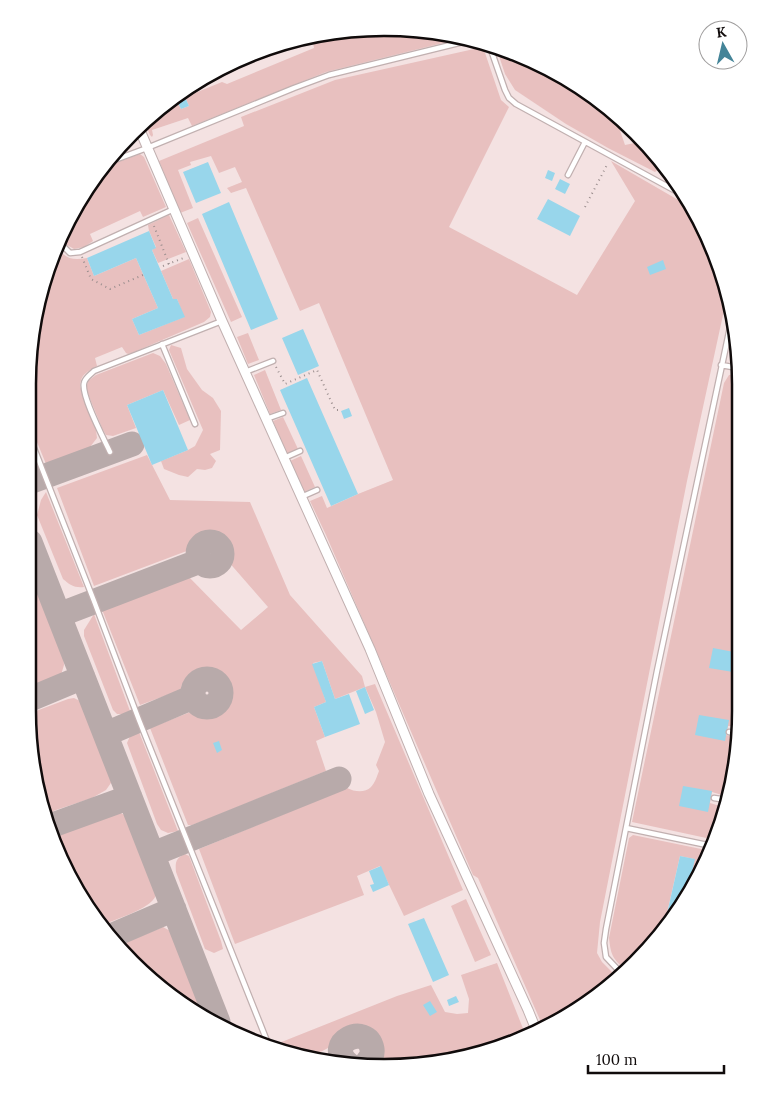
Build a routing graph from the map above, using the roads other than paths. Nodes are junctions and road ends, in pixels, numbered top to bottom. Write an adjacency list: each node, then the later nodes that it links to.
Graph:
1 (457, 44): 5 (lane)
2 (492, 54): 4 (lane)
3 (142, 135): 5 (street)
4 (585, 142): 7 (lane); 8 (lane)
5 (148, 148): 6 (lane); 9 (street)
6 (120, 158)
7 (568, 175)
8 (671, 188)
9 (174, 209): 10 (lane); 11 (street)
10 (64, 248)
11 (222, 321): 13 (lane); 17 (street)
12 (728, 334): 15 (lane)
13 (162, 344): 20 (lane); 21 (lane)
14 (273, 361): 17 (lane)
15 (721, 365): 16 (lane); 29 (lane)
16 (731, 367)
17 (245, 372): 19 (street)
18 (283, 413): 19 (lane)
19 (266, 420): 24 (street)
20 (195, 424)
21 (110, 452)
22 (300, 452): 24 (lane)
23 (36, 453): 33 (lane)
24 (284, 458): 26 (street)
25 (318, 490): 26 (lane)
26 (301, 497): 32 (street)
27 (714, 798): 28 (lane)
28 (720, 799)
29 (626, 828): 30 (lane); 31 (lane)
30 (705, 844)
31 (617, 969)
32 (534, 1025)
33 (266, 1038)

